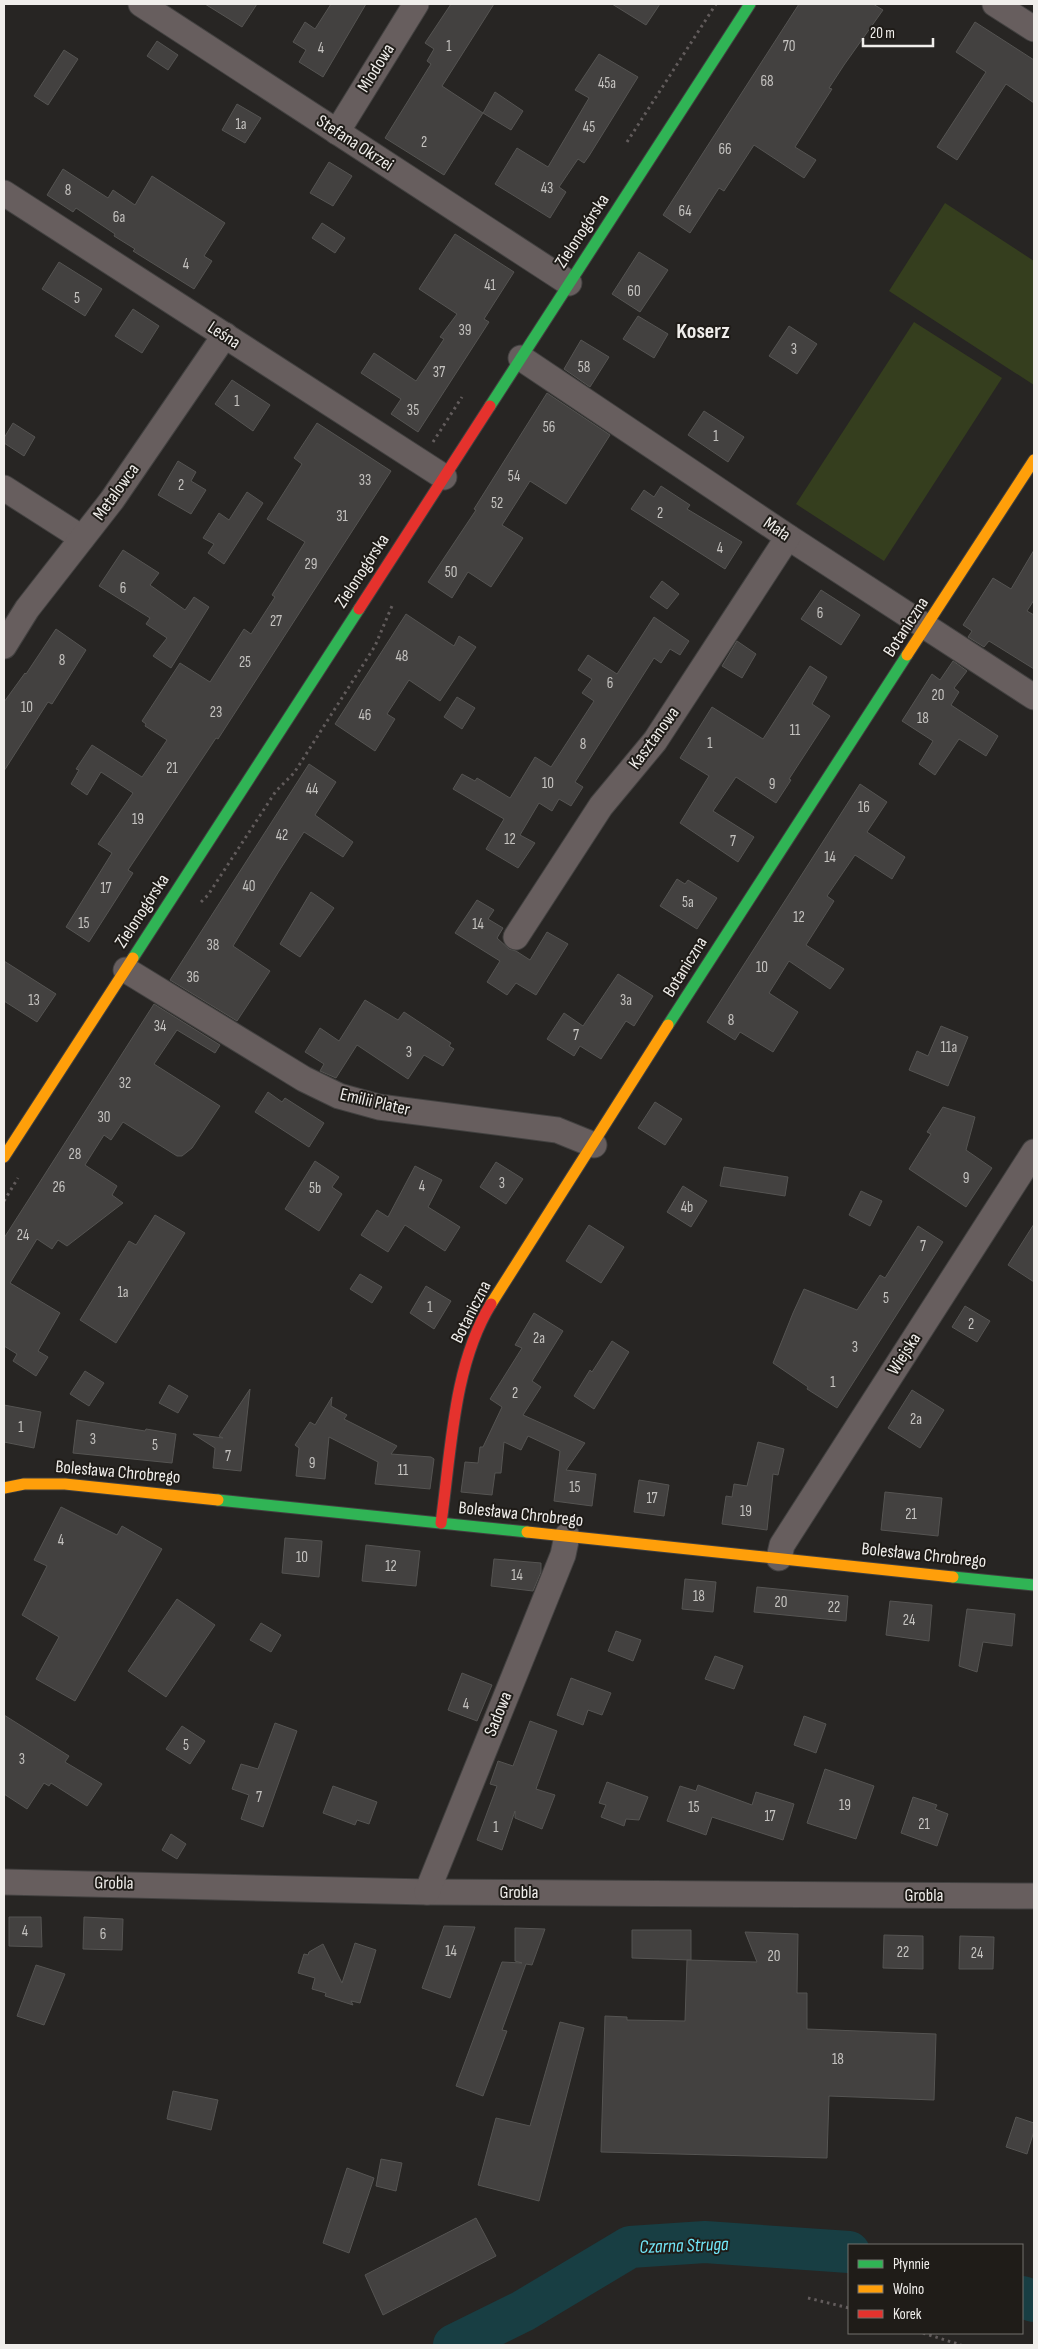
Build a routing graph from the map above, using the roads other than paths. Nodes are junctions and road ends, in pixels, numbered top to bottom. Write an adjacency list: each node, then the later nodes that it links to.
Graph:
1 (141, 4): 6 (street, Stefana Okrzei)
2 (416, 4): 6 (street, Miodowa)
3 (750, 4): 8 (street, Zielonogórska)
4 (995, 4): 5 (street)
5 (1034, 28)
6 (337, 132): 8 (street, Stefana Okrzei)
7 (4, 193): 9 (street, Leśna)
8 (569, 282): 10 (street, Zielonogórska)
9 (224, 335): 12 (street, Leśna); 15 (street, Metalowca)
10 (521, 358): 12 (street, Zielonogórska); 14 (street, Mała)
11 (1034, 460): 16 (street, Botaniczna)
12 (444, 476): 20 (street, Zielonogórska)
13 (4, 488): 15 (street)
14 (788, 536): 16 (street, Mała); 19 (street, Kasztanowa)
15 (82, 538): 17 (street, Metalowca)
16 (927, 626): 18 (street, Mała); 21 (street, Botaniczna)
17 (4, 646)
18 (1034, 697)
19 (516, 938)
20 (126, 970): 21 (street, Emilii Plater); 23 (street, Zielonogórska)
21 (594, 1145): 25 (street, Botaniczna)
22 (1034, 1152): 27 (street, Wiejska)
23 (4, 1157)
24 (4, 1488): 25 (street, Bolesława Chrobrego)
25 (441, 1523): 26 (street, Bolesława Chrobrego)
26 (567, 1536): 27 (street, Bolesława Chrobrego); 30 (street, Sadowa)
27 (779, 1558): 28 (street, Bolesława Chrobrego)
28 (1034, 1584)
29 (4, 1882): 30 (street, Grobla)
30 (427, 1892): 31 (street, Grobla)
31 (1034, 1896)

